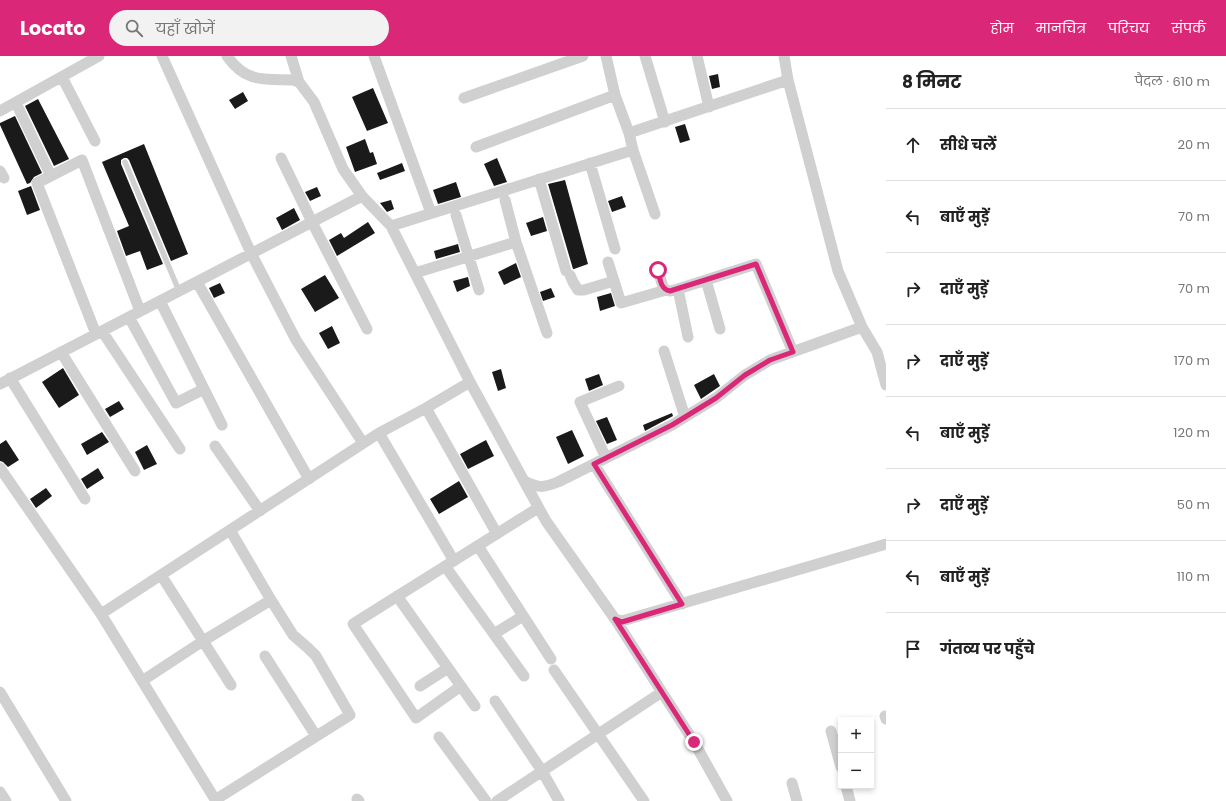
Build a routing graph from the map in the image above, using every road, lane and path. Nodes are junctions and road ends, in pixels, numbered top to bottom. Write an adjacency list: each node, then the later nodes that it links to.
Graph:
1 (99, 56): 11 (street)
2 (162, 56): 38 (street)
3 (227, 56): 13 (street)
4 (291, 56): 13 (street)
5 (374, 56): 31 (street)
6 (583, 56): 15 (street)
7 (606, 56): 14 (street)
8 (645, 56): 19 (street)
9 (697, 56): 17 (street)
10 (784, 56): 12 (street)
11 (62, 77): 16 (street); 21 (street)
12 (788, 80): 17 (street); 53 (street)
13 (299, 82): 29 (street)
14 (615, 95): 20 (street); 22 (street)
15 (464, 98)
16 (16, 103): 18 (street); 27 (street)
17 (709, 107): 19 (street)
18 (0, 111)
19 (665, 122): 20 (street)
20 (629, 133): 23 (street)
21 (95, 141)
22 (476, 147)
23 (633, 150): 26 (street); 32 (street)
24 (281, 158): 34 (street)
25 (125, 162): 49 (lane)
26 (590, 163): 28 (street); 37 (street)
27 (49, 172)
28 (539, 179): 31 (street); 44 (street)
29 (362, 196): 34 (street); 35 (street)
30 (505, 200): 36 (street)
31 (431, 213): 35 (street)
32 (655, 214)
33 (456, 215): 39 (street)
34 (312, 222): 38 (street); 54 (street)
35 (391, 226): 42 (street)
36 (516, 242): 39 (street); 57 (street)
37 (615, 249)
38 (251, 253): 45 (street); 72 (street)
39 (468, 257): 42 (street); 47 (street)
40 (608, 262): 44 (street)
41 (658, 270): 48 (street)
42 (415, 273): 63 (street)
43 (706, 280): 46 (street); 55 (street); 61 (street)
44 (614, 281): 48 (street)
45 (196, 282): 49 (street); 79 (street)
46 (678, 289): 48 (street); 58 (street)
47 (479, 290)
48 (666, 290)
49 (179, 291): 50 (street)
50 (160, 301): 51 (street); 67 (street)
51 (140, 311): 52 (street); 56 (street)
52 (129, 317): 56 (street); 67 (street)
53 (862, 327): 61 (street); 65 (street)
54 (367, 329)
55 (720, 329)
56 (99, 332): 60 (street); 74 (street)
57 (547, 332)
58 (688, 337)
59 (664, 351): 69 (street)
60 (61, 352): 62 (street); 78 (street)
61 (793, 352): 69 (street)
62 (10, 378): 64 (street); 81 (street)
63 (470, 382): 68 (street); 80 (street)
64 (0, 384)
65 (886, 385)
66 (619, 386): 75 (street)
67 (204, 389): 70 (street)
68 (426, 408): 71 (street); 85 (street)
69 (686, 416): 75 (street)
70 (222, 426)
71 (379, 433): 72 (street); 88 (street)
72 (363, 443): 79 (street)
73 (216, 446): 83 (street)
74 (180, 449)
75 (606, 458): 76 (street)
76 (594, 464): 80 (street); 92 (street)
77 (0, 468): 93 (street)
78 (135, 471)
79 (309, 479): 83 (street)
80 (524, 481): 82 (street)
81 (85, 499)
82 (538, 508): 85 (street); 95 (street)
83 (260, 511): 84 (street)
84 (230, 530): 89 (street); 91 (street)
85 (497, 534): 87 (street)
86 (886, 544): 92 (street)
87 (478, 546): 88 (street); 94 (street)
88 (450, 563): 90 (street); 96 (street)
89 (161, 575): 93 (street); 97 (street)
90 (397, 596): 100 (street); 106 (street)
91 (271, 600): 97 (street); 113 (street)
92 (682, 604): 95 (street)
93 (101, 614): 103 (street)
94 (523, 616): 96 (street); 99 (street)
95 (615, 619): 108 (street)
96 (494, 634): 102 (street)
97 (203, 641): 103 (street); 104 (street)
98 (265, 656): 113 (street)
99 (551, 659)
100 (448, 668): 105 (street); 106 (street)
101 (554, 670): 112 (street)
102 (524, 676)
103 (142, 681): 120 (street)
104 (231, 685)
105 (420, 686)
106 (461, 686): 110 (street)
107 (0, 692): 122 (street)
108 (662, 692): 112 (street); 127 (street)
109 (495, 701): 116 (street)
110 (475, 706)
111 (831, 731): 115 (street)
112 (598, 735): 116 (street); 126 (street)
113 (316, 736): 120 (street)
114 (439, 737): 123 (street)
115 (838, 756)
116 (542, 771): 124 (street); 125 (street)
117 (792, 783): 128 (street)
118 (847, 789): 129 (street)
119 (0, 792): 121 (street)
120 (216, 800)
121 (6, 801)
122 (66, 801)
123 (486, 801)
124 (497, 801)
125 (559, 801)
126 (644, 801)
127 (727, 801)
128 (797, 801)
129 (850, 801)

